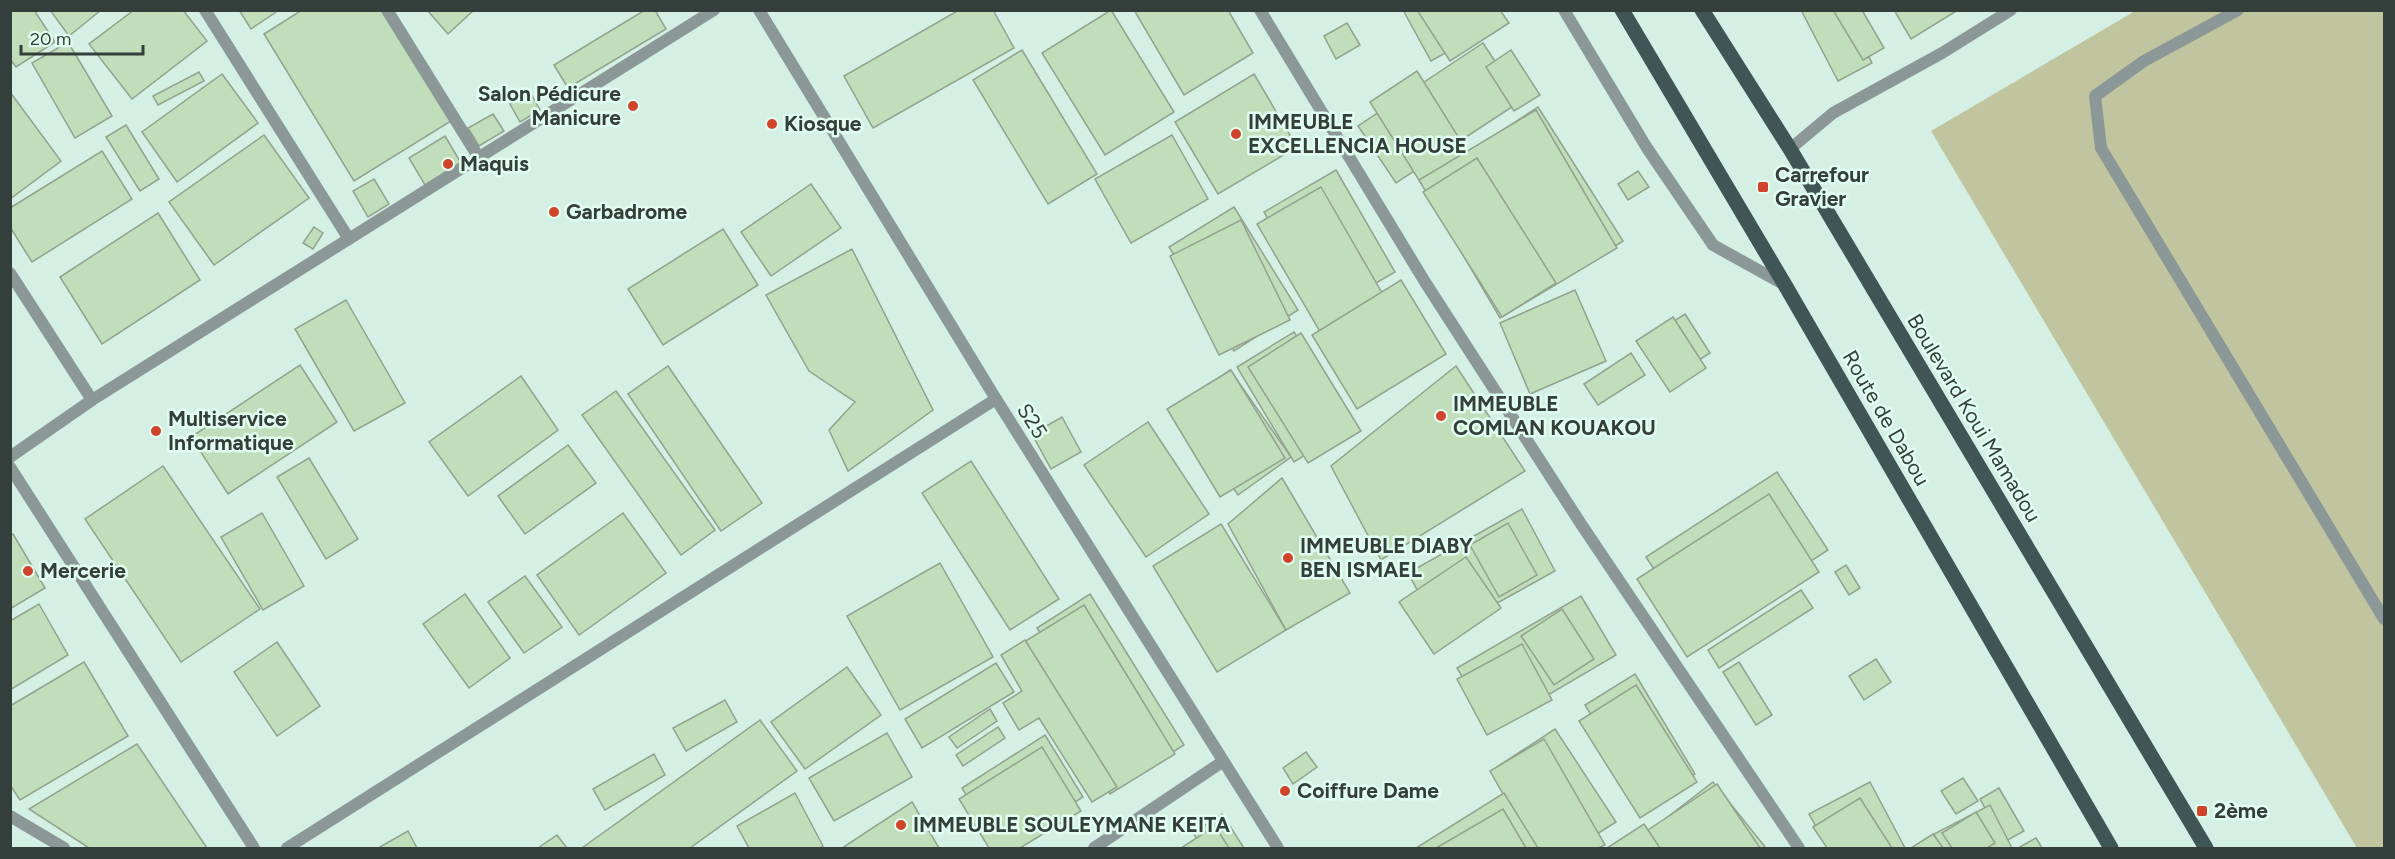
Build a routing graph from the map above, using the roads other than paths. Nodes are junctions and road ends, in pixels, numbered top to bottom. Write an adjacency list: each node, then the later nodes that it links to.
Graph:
1 (205, 10): 13 (street)
2 (387, 10): 12 (street)
3 (714, 10): 12 (street)
4 (759, 10): 16 (street, S25)
5 (1260, 10): 28 (street)
6 (1564, 10): 15 (street)
7 (1622, 10): 15 (main road, Route de Dabou)
8 (1702, 10): 11 (main road, Boulevard Koui Mamadou)
9 (2011, 10): 11 (street)
10 (2238, 10): 20 (street)
11 (1790, 149): 30 (main road, Boulevard Koui Mamadou)
12 (479, 158): 13 (street)
13 (349, 239): 17 (street)
14 (10, 273): 17 (street)
15 (1785, 285): 29 (main road, Route de Dabou)
16 (996, 399): 21 (street, S25); 25 (street)
17 (92, 400): 18 (street)
18 (10, 457)
19 (10, 467): 24 (street)
20 (2385, 619)
21 (1222, 762): 26 (street); 27 (street, S25)
22 (10, 816): 23 (street)
23 (64, 849)
24 (254, 849)
25 (287, 849)
26 (1094, 849)
27 (1278, 849)
28 (1799, 849)
29 (2111, 849)
30 (2206, 849)

